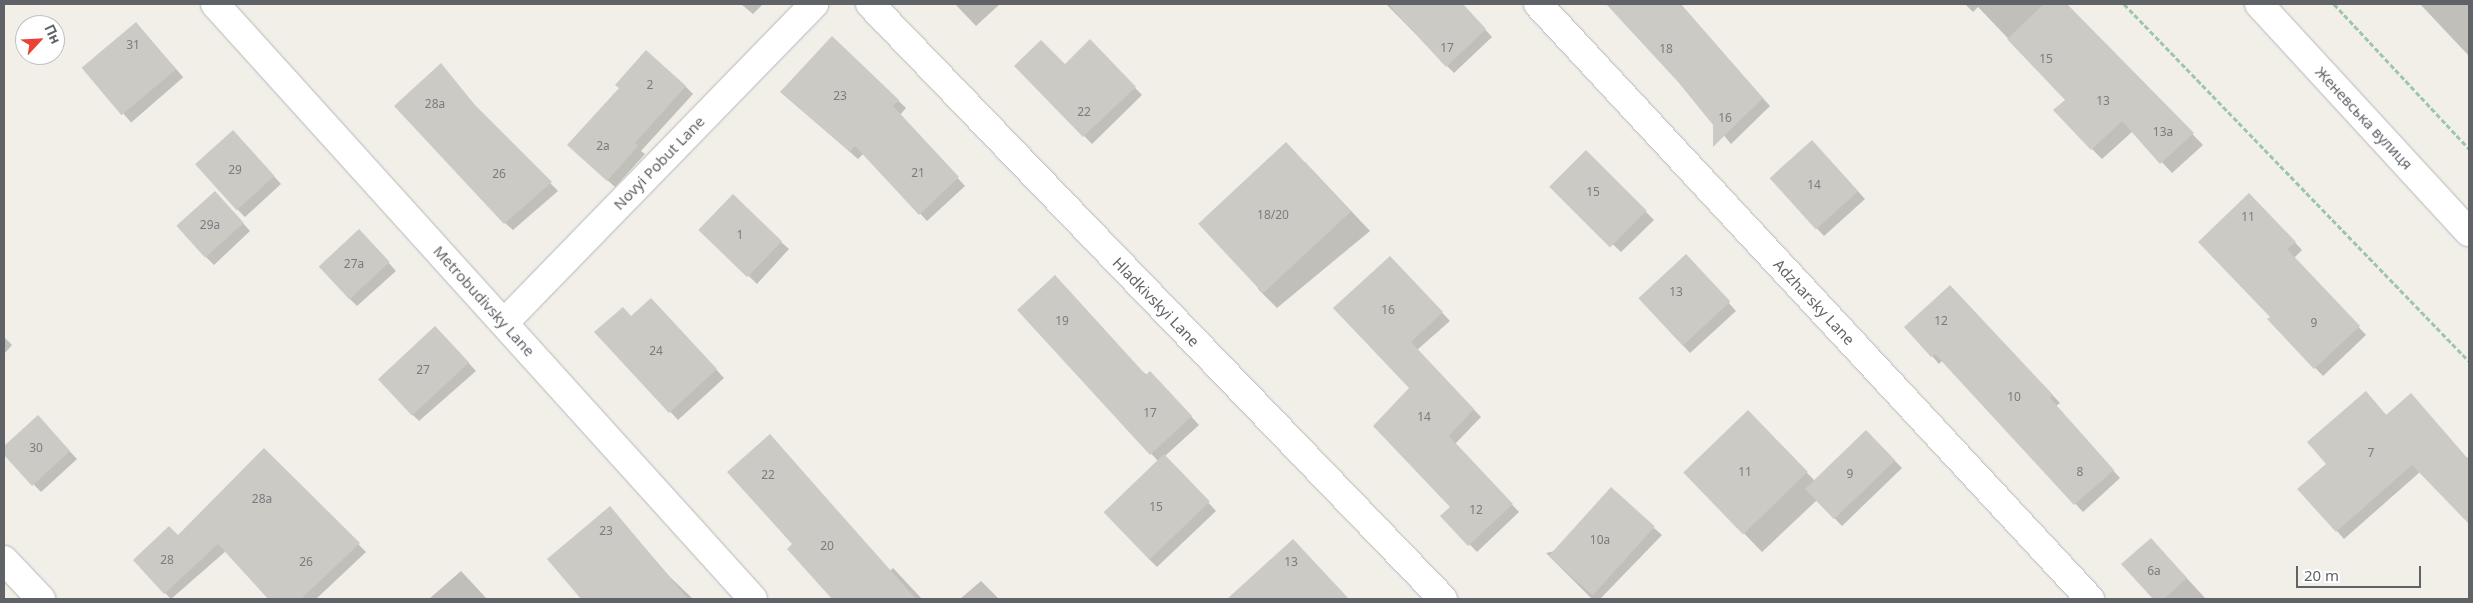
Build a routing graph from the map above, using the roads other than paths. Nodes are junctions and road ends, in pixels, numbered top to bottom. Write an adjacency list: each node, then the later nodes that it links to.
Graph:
1 (215, 4): 7 (street, Metrobudivsky Lane)
2 (814, 4): 7 (street, Novyi Pobut Lane)
3 (870, 4): 11 (street, Hladkivskyi Lane)
4 (1538, 4): 12 (street, Adzharsky Lane)
5 (2259, 4): 6 (street, Женевська вулиця)
6 (2469, 232)
7 (504, 323): 10 (street, Metrobudivsky Lane)
8 (4, 560): 9 (street)
9 (41, 599)
10 (753, 599)
11 (1443, 599)
12 (2090, 599)

